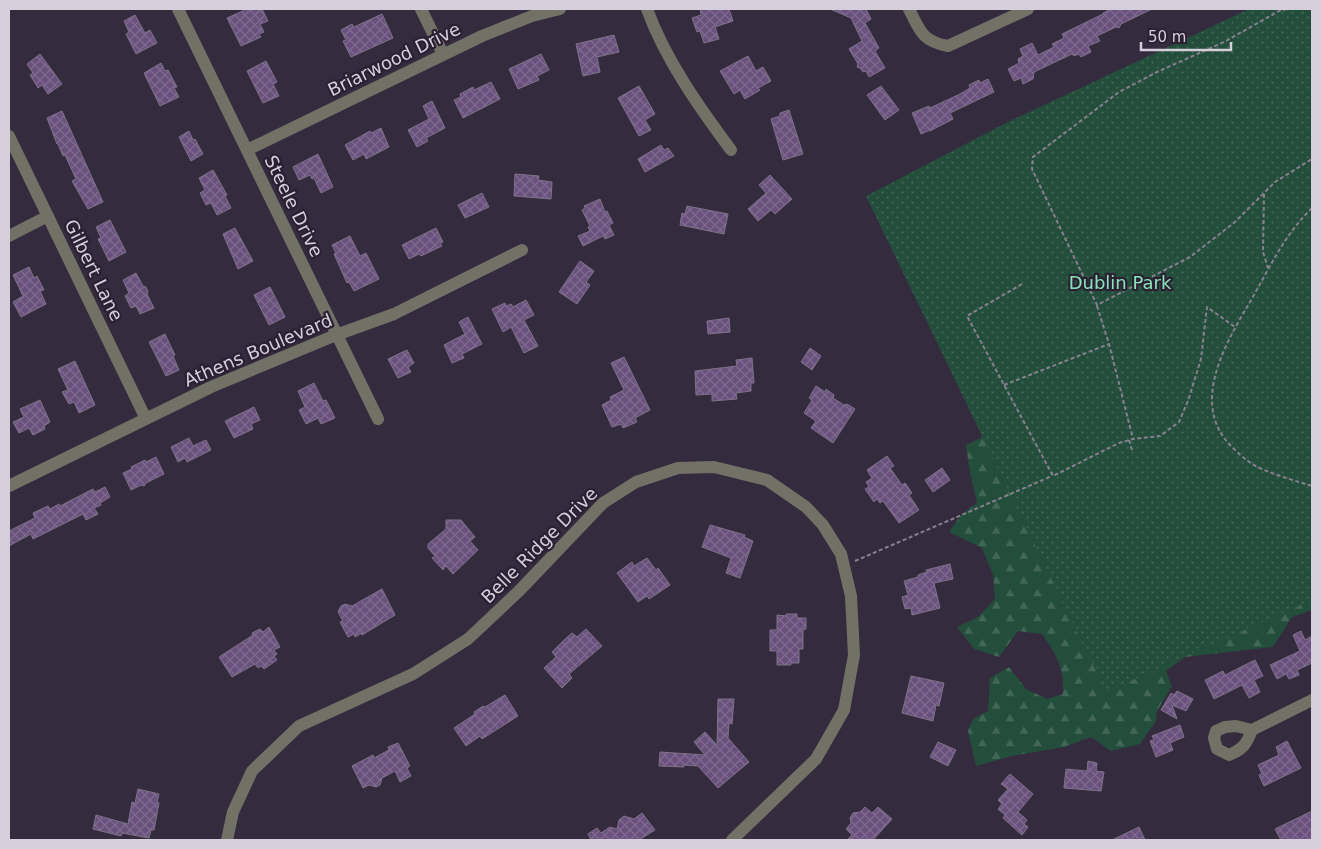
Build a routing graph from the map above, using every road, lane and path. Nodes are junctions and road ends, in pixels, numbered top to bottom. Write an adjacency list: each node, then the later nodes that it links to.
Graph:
1 (178, 9): 10 (street, Steele Drive)
2 (421, 9): 8 (street)
3 (560, 9): 8 (street, Briarwood Drive)
4 (647, 9): 11 (street)
5 (909, 9): 6 (street)
6 (1028, 9)
7 (1287, 9): 20 (path)
8 (443, 54): 10 (street, Briarwood Drive)
9 (9, 136): 15 (street, Gilbert Lane)
10 (246, 150): 22 (street, Steele Drive)
11 (730, 150)
12 (1312, 159): 13 (path)
13 (1264, 194): 18 (path); 20 (path)
14 (1312, 208): 18 (path)
15 (48, 216): 16 (street); 25 (street, Gilbert Lane)
16 (9, 236)
17 (522, 250): 22 (street, Athens Boulevard)
18 (1268, 268): 21 (path)
19 (1022, 284): 24 (path)
20 (1097, 305): 23 (path)
21 (1235, 327): 27 (path); 32 (path)
22 (336, 336): 25 (street, Athens Boulevard); 26 (street, Steele Drive)
23 (1110, 344): 24 (path); 27 (path)
24 (1004, 385): 30 (path)
25 (146, 419): 31 (street, Athens Boulevard)
26 (378, 419)
27 (1133, 439): 28 (path)
28 (1129, 440): 29 (path); 30 (path)
29 (1132, 450)
30 (1053, 476): 33 (path)
31 (9, 486)
32 (1312, 486)
33 (854, 561)
34 (1312, 700): 35 (street)
35 (1252, 730)
36 (227, 840): 37 (street, Belle Ridge Drive)
37 (732, 840)

